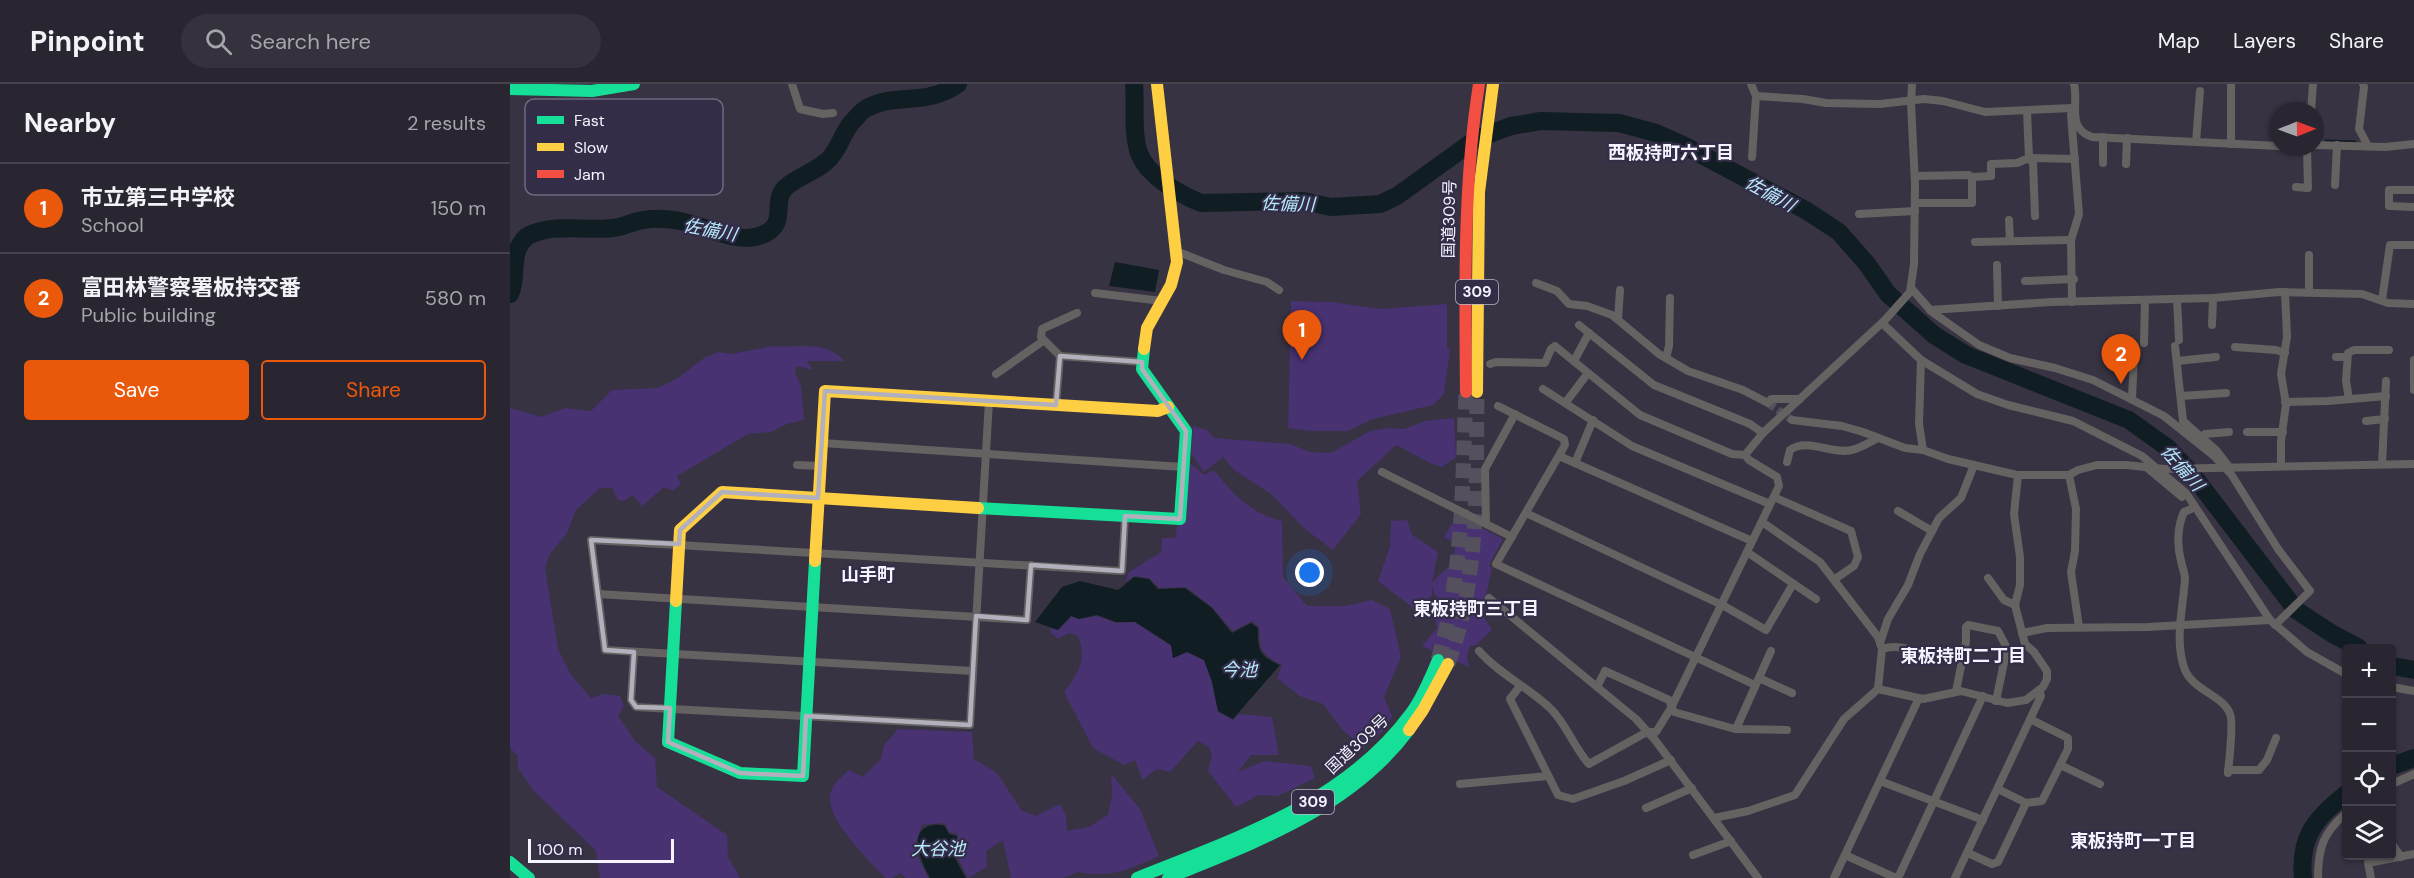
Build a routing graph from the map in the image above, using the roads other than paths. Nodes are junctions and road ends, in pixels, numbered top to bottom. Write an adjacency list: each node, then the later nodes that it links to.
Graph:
1 (634, 84): 12 (main road)
2 (792, 84): 19 (street)
3 (1157, 84): 49 (main road)
4 (1751, 84): 14 (street)
5 (1912, 84): 15 (street)
6 (2074, 84): 17 (street)
7 (2231, 84): 23 (street)
8 (2313, 84): 16 (street)
9 (2363, 84): 28 (street)
10 (1478, 86): 11 (main road, 国道309号 / 309)
11 (1493, 86)
12 (512, 87)
13 (2200, 91): 22 (street)
14 (1756, 96): 15 (street); 30 (street)
15 (1911, 101): 18 (street); 35 (street)
16 (2312, 102)
17 (2072, 109): 18 (street); 20 (street); 32 (street)
18 (2027, 111): 31 (street)
19 (833, 113)
20 (2103, 137): 21 (street); 33 (street)
21 (2127, 138): 22 (street); 34 (street)
22 (2196, 142): 23 (street)
23 (2231, 144): 27 (street)
24 (2414, 144): 28 (street)
25 (2324, 145): 26 (street)
26 (2337, 145): 28 (street); 37 (street)
27 (2270, 146)
28 (2368, 146)
29 (2307, 156): 38 (street)
30 (1752, 157)
31 (2030, 159): 32 (street); 36 (street); 43 (street)
32 (2075, 159): 45 (street)
33 (2103, 163)
34 (2126, 164)
35 (1915, 176): 36 (street); 40 (street)
36 (1972, 177): 40 (street)
37 (2335, 185)
38 (2296, 187)
39 (2414, 190): 41 (street)
40 (1915, 207): 42 (street); 57 (street)
41 (2414, 207)
42 (1859, 213)
43 (2035, 216)
44 (2009, 220): 46 (street)
45 (2071, 240): 46 (street); 52 (street)
46 (2010, 241): 47 (street)
47 (1975, 242)
48 (2414, 245): 65 (street)
49 (1176, 251): 55 (street); 66 (main road)
50 (2310, 255): 59 (street)
51 (1997, 265): 69 (street)
52 (2073, 279): 53 (street); 67 (street)
53 (2025, 281)
54 (1536, 283): 72 (street)
55 (1279, 290)
56 (1620, 290): 72 (street)
57 (1911, 290): 70 (street); 73 (street)
58 (2285, 292): 59 (street); 62 (street); 81 (street)
59 (2309, 292): 65 (street)
60 (1095, 293): 66 (street)
61 (1670, 298): 87 (street)
62 (2213, 298): 63 (street); 75 (street)
63 (2177, 299): 64 (street); 91 (street)
64 (2145, 300): 67 (street); 78 (street)
65 (2382, 300): 68 (street)
66 (1162, 301): 92 (main road)
67 (2072, 302): 69 (street)
68 (2414, 304)
69 (1998, 306): 70 (street)
70 (1930, 310): 105 (street)
71 (1077, 313): 77 (street)
72 (1618, 319): 87 (street)
73 (1884, 321): 88 (street); 104 (street)
74 (1579, 325): 76 (street)
75 (2212, 325)
76 (1589, 333): 90 (street); 121 (street)
77 (1044, 341): 83 (street); 97 (street)
78 (2144, 343)
79 (2235, 347): 81 (street)
80 (2389, 350): 86 (street)
81 (2285, 353): 109 (street)
82 (2134, 354): 105 (street)
83 (1060, 356): 92 (street); 110 (street)
84 (2216, 357): 91 (street)
85 (2336, 357): 86 (street)
86 (2346, 357): 106 (street)
87 (1666, 358): 104 (street)
88 (1922, 360): 125 (street); 140 (street)
89 (2414, 360): 95 (street)
90 (1574, 361): 93 (street); 96 (street)
91 (2177, 361): 102 (street)
92 (1142, 362): 111 (main road)
93 (1490, 364)
94 (2403, 367): 95 (street)
95 (2414, 368): 100 (street)
96 (1588, 373): 108 (street); 127 (street)
97 (996, 374)
98 (2386, 381): 103 (street)
99 (1543, 389): 108 (street)
100 (2414, 390)
101 (2226, 393): 102 (street)
102 (2181, 396): 122 (street)
103 (2386, 396): 106 (street); 114 (street)
104 (1800, 399): 121 (street)
105 (2132, 399): 139 (street)
106 (2349, 399): 109 (street)
107 (989, 401): 110 (main road); 124 (main road); 126 (street)
108 (1566, 402): 115 (street)
109 (2285, 402): 120 (street)
110 (1056, 405): 111 (main road)
111 (1168, 406): 137 (main road)
112 (1498, 406): 113 (street)
113 (1515, 414): 128 (street); 152 (street)
114 (2385, 419): 117 (street); 131 (street)
115 (1593, 420): 130 (street); 145 (street)
116 (1792, 420): 123 (street)
117 (2366, 422)
118 (2229, 432): 122 (street)
119 (2247, 432): 120 (street)
120 (2283, 432): 136 (street)
121 (1763, 433): 127 (street)
122 (2202, 437): 139 (street)
123 (1878, 438): 125 (street); 129 (street)
124 (822, 443): 126 (street); 135 (main road)
125 (1923, 450): 134 (street)
126 (986, 454): 137 (street); 146 (street)
127 (1744, 455): 145 (street)
128 (1559, 456): 130 (street); 149 (street)
129 (1787, 462)
130 (1575, 463): 156 (street)
131 (2382, 464): 132 (street); 136 (street)
132 (2414, 464)
133 (797, 465): 135 (street)
134 (1974, 465): 142 (street); 153 (street)
135 (820, 466): 144 (main road)
136 (2281, 466): 139 (street)
137 (1183, 467): 150 (main road)
138 (2146, 467): 140 (street); 143 (street); 147 (street)
139 (2223, 467): 140 (street); 173 (street)
140 (2161, 469): 155 (street)
141 (1382, 472): 152 (street)
142 (2018, 475): 143 (street); 170 (street)
143 (2069, 475): 175 (street)
144 (819, 498): 146 (main road); 157 (main road); 158 (main road)
145 (1772, 500): 151 (street); 163 (street)
146 (983, 508): 150 (main road); 160 (street)
147 (2191, 509): 155 (street); 174 (street)
148 (1898, 511): 153 (street)
149 (1526, 513): 154 (street); 169 (street)
150 (1125, 516): 161 (street)
151 (1762, 522): 156 (street); 163 (street)
152 (1486, 524): 154 (street)
153 (1932, 531): 177 (street)
154 (1512, 537): 183 (street)
155 (2216, 537): 173 (street)
156 (1752, 541): 159 (street)
157 (679, 544): 158 (street); 165 (street); 166 (main road)
158 (815, 552): 160 (street); 171 (main road)
159 (1747, 552): 164 (street); 169 (street)
160 (979, 562): 161 (street); 172 (street)
161 (1031, 566): 172 (street)
162 (1988, 578): 170 (street)
163 (1835, 579): 177 (street)
164 (1793, 584): 168 (street); 169 (street)
165 (598, 594): 166 (street); 180 (street)
166 (676, 598): 171 (street); 181 (main road)
167 (1489, 598): 189 (street)
168 (1816, 599)
169 (1721, 605): 183 (street)
170 (2015, 605): 176 (street)
171 (812, 607): 172 (street); 184 (main road)
172 (976, 616): 185 (street)
173 (2272, 622): 174 (street); 186 (street)
174 (2181, 624): 175 (street); 206 (street)
175 (2079, 627): 176 (street)
176 (2022, 633): 192 (street)
177 (1881, 646): 182 (street); 191 (street)
178 (1479, 651): 188 (street)
179 (1771, 651): 187 (street)
180 (634, 652): 181 (street); 200 (street)
181 (673, 654): 184 (street); 200 (main road)
182 (1927, 654)
183 (1696, 657): 187 (street); 199 (street)
184 (808, 662): 185 (street); 201 (main road)
185 (973, 671): 201 (street)
186 (2342, 672)
187 (1757, 682): 195 (street); 203 (street)
188 (1520, 686): 205 (street); 210 (street)
189 (1597, 687): 199 (street); 205 (street)
190 (2396, 688): 194 (street)
191 (1878, 689): 197 (street); 221 (street)
192 (2039, 690): 198 (street); 202 (street)
193 (1956, 691): 196 (street); 197 (street); 198 (street)
194 (2414, 691)
195 (1792, 693)
196 (1983, 696): 198 (street); 217 (street)
197 (1919, 698): 211 (street)
198 (1996, 701)
199 (1672, 706): 203 (street); 205 (street)
200 (670, 708): 201 (street); 201 (main road)
201 (806, 716)
202 (2030, 719): 208 (street); 216 (street)
203 (1736, 729): 204 (street)
204 (1787, 730)
205 (1647, 732): 207 (street)
206 (2276, 738)
207 (1671, 760): 210 (street); 215 (street)
208 (2060, 765): 214 (street); 218 (street)
209 (2414, 774): 212 (street)
210 (1548, 776): 213 (street)
211 (1880, 781): 217 (street); 228 (street)
212 (2396, 782)
213 (1460, 784)
214 (2100, 784)
215 (1692, 788): 219 (street); 221 (street)
216 (1998, 789): 218 (street); 222 (street)
217 (1934, 801): 222 (street); 236 (street)
218 (2026, 803): 225 (street)
219 (1646, 808)
220 (2342, 817): 238 (street)
221 (1714, 818): 223 (street)
222 (1983, 820): 225 (street)
223 (1731, 842): 227 (street); 234 (street)
224 (2396, 850): 229 (street)
225 (1968, 853): 237 (street)
226 (2414, 854): 229 (street)
227 (1693, 855)
228 (1845, 855): 235 (street); 236 (street)
229 (2401, 857): 239 (street)
230 (510, 862): 231 (main road)
231 (529, 878)
232 (1137, 878): 233 (main road, 国道309号 / 309)
233 (1168, 878)
234 (1758, 878)
235 (1834, 878)
236 (1897, 878)
237 (1955, 878)
238 (2318, 878)
239 (2371, 878)

